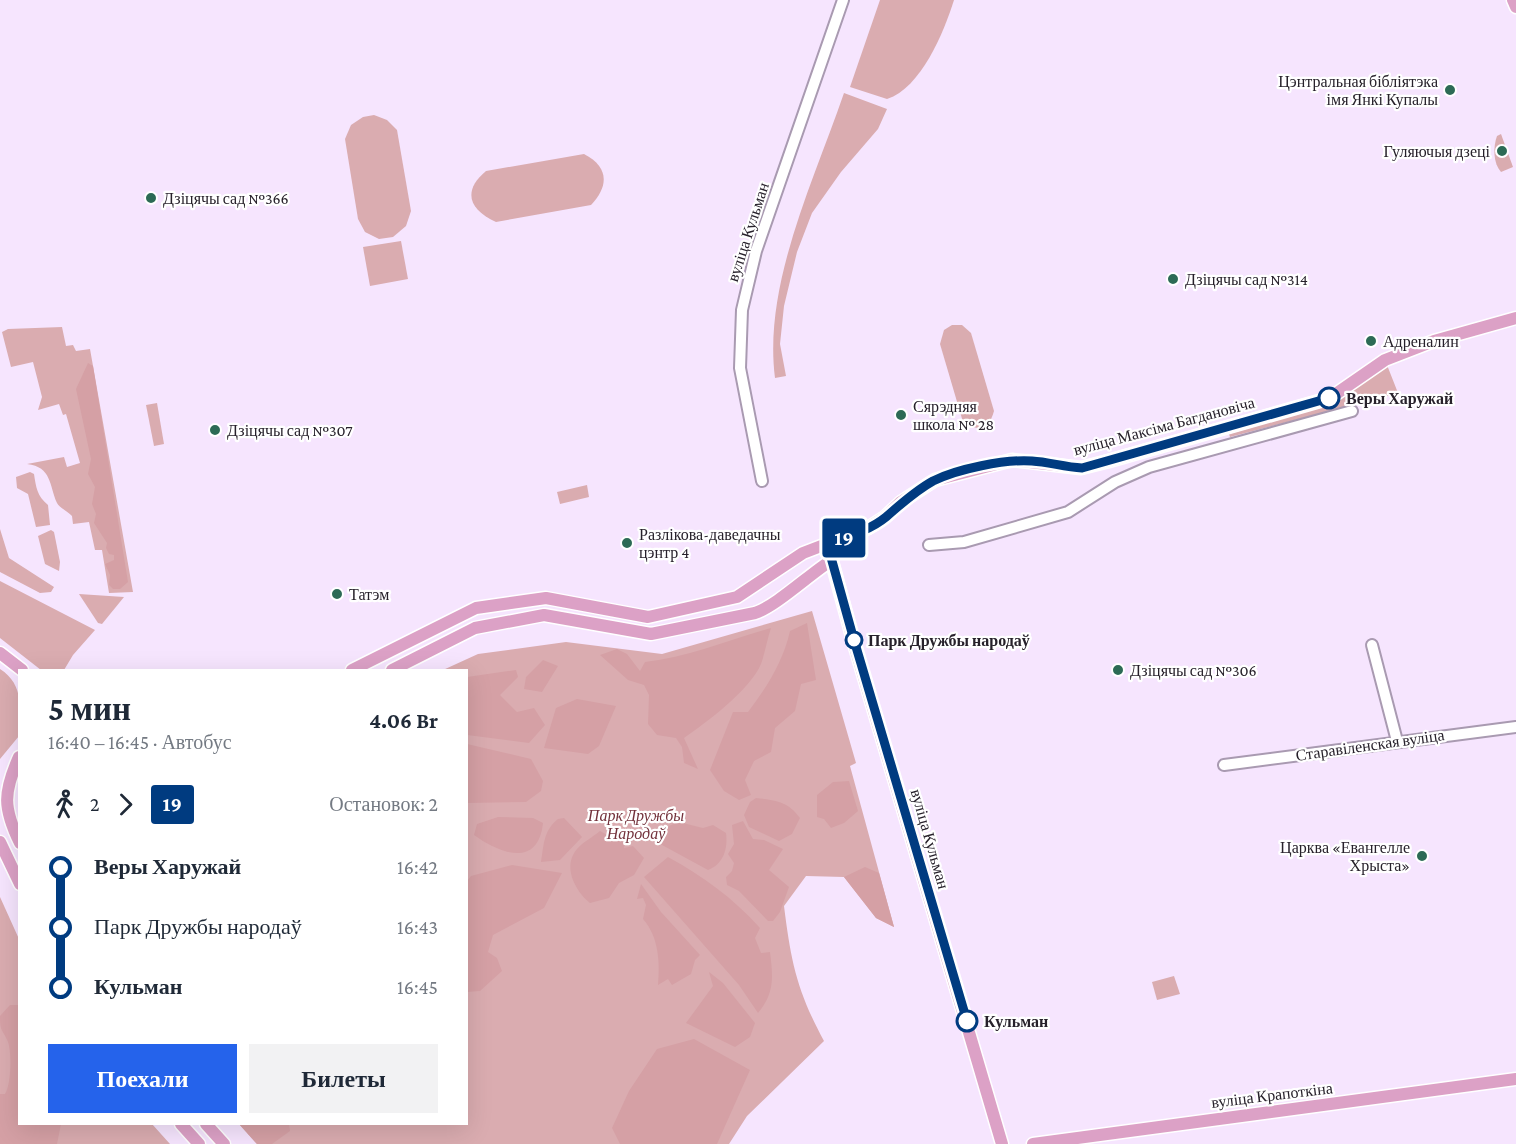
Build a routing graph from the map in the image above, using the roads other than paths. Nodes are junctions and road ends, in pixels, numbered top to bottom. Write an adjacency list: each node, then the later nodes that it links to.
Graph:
1 (843, 0): 6 (street, вуліца Кульман)
2 (1514, 0): 3 (main road)
3 (1516, 7)
4 (1516, 318): 7 (main road, вуліца Максіма Багдановіча)
5 (1352, 411): 8 (street)
6 (762, 481)
7 (827, 543): 9 (main road, вуліца Кульман); 13 (main road, вуліца Максіма Багдановіча)
8 (929, 545)
9 (832, 560): 14 (main road); 29 (main road, вуліца Кульман)
10 (1372, 645): 16 (street)
11 (5, 656): 12 (main road)
12 (23, 669)
13 (354, 669)
14 (394, 669)
15 (1516, 727): 16 (street, Старавіленская вуліца)
16 (1397, 741): 19 (street, Старавіленская вуліца)
17 (18, 758): 20 (main road)
18 (18, 759): 21 (main road)
19 (1224, 765)
20 (0, 771)
21 (18, 837)
22 (0, 842): 23 (main road)
23 (18, 880)
24 (1516, 1079): 30 (main road, вуліца Крапоткіна)
25 (183, 1125): 27 (main road)
26 (207, 1125): 28 (main road)
27 (200, 1144)
28 (224, 1144)
29 (1002, 1144)
30 (1033, 1144)

